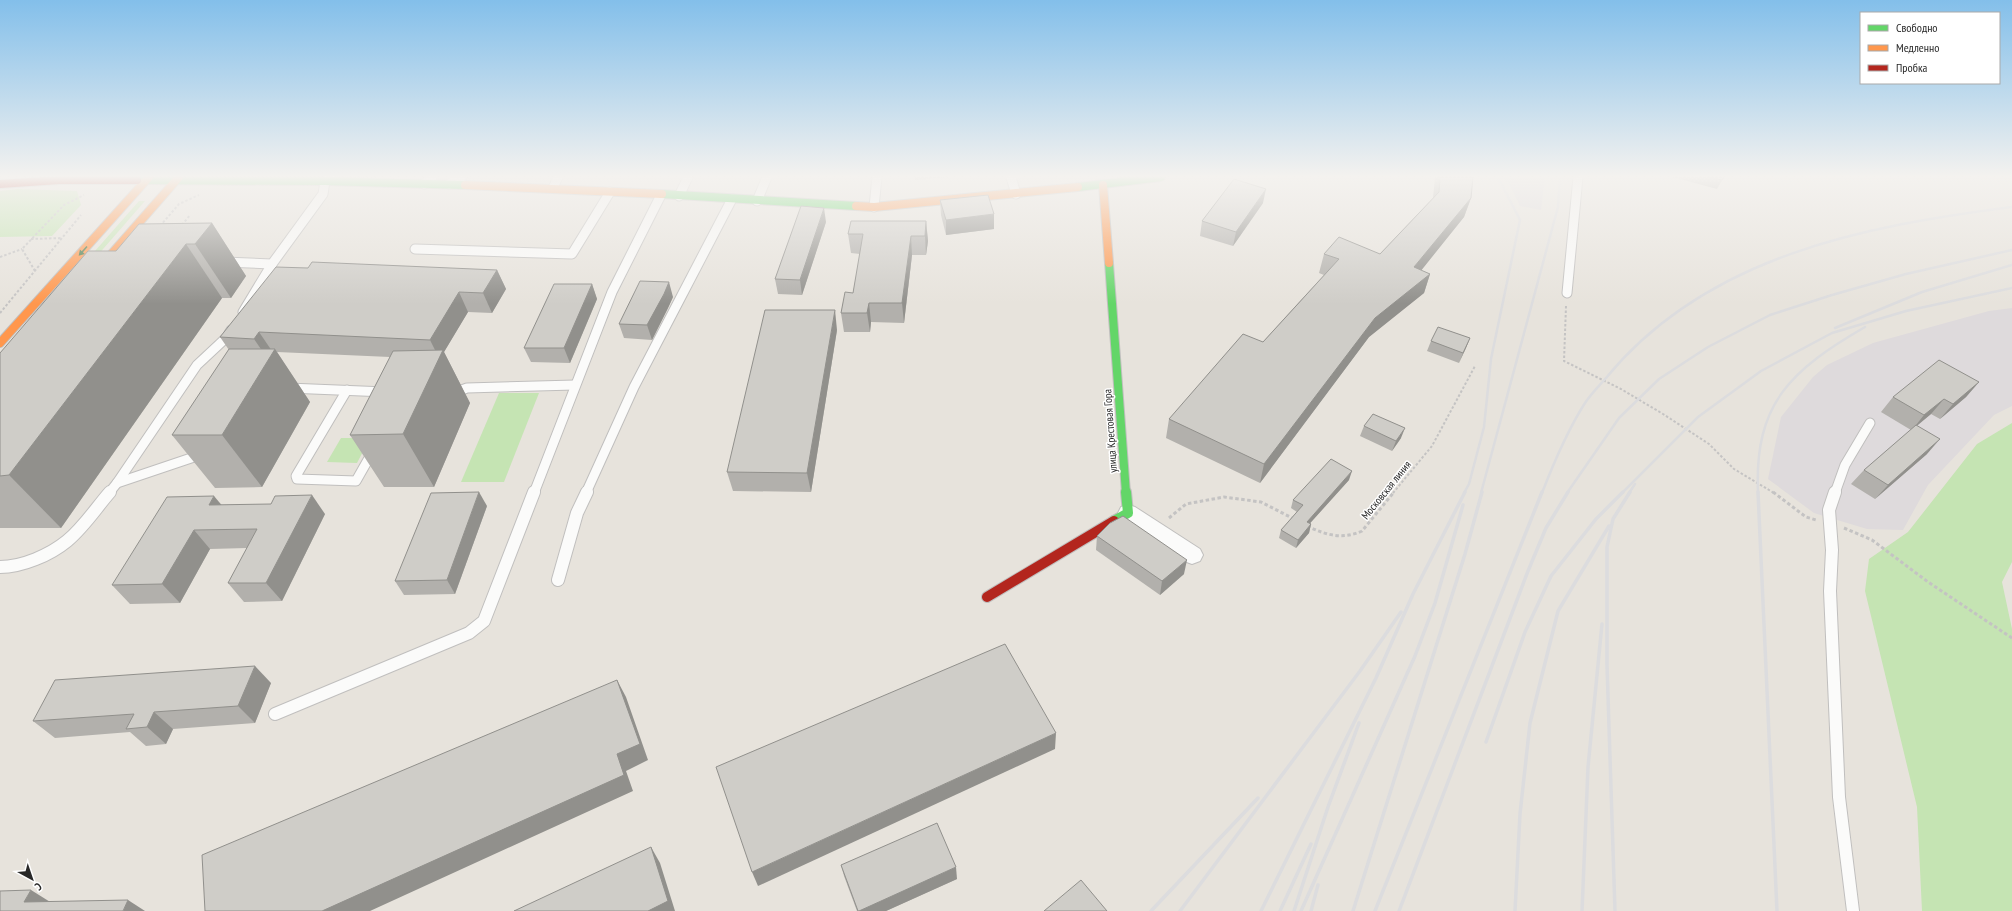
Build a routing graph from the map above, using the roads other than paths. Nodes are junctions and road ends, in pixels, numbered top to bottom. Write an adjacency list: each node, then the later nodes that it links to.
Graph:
1 (111, 220): 14 (street, one-way to 14)
2 (142, 220): 12 (street)
3 (304, 220): 11 (lane)
4 (593, 220): 9 (lane)
5 (649, 220): 15 (lane)
6 (721, 220): 27 (lane)
7 (1106, 220): 24 (street, улица Крестовая Гора)
8 (1574, 220): 13 (lane)
9 (415, 250)
10 (213, 262): 11 (lane)
11 (272, 264): 23 (lane)
12 (87, 282)
13 (1566, 293)
14 (0, 343)
15 (575, 385): 19 (lane); 29 (lane)
16 (280, 388): 17 (lane)
17 (347, 390): 18 (lane); 21 (lane)
18 (397, 393)
19 (442, 395)
20 (1870, 423): 30 (lane)
21 (380, 439)
22 (208, 448): 23 (lane)
23 (117, 483): 26 (lane)
24 (1128, 513): 25 (street); 28 (street)
25 (1192, 554)
26 (0, 567)
27 (558, 580)
28 (987, 597)
29 (275, 714)
30 (1853, 911)

